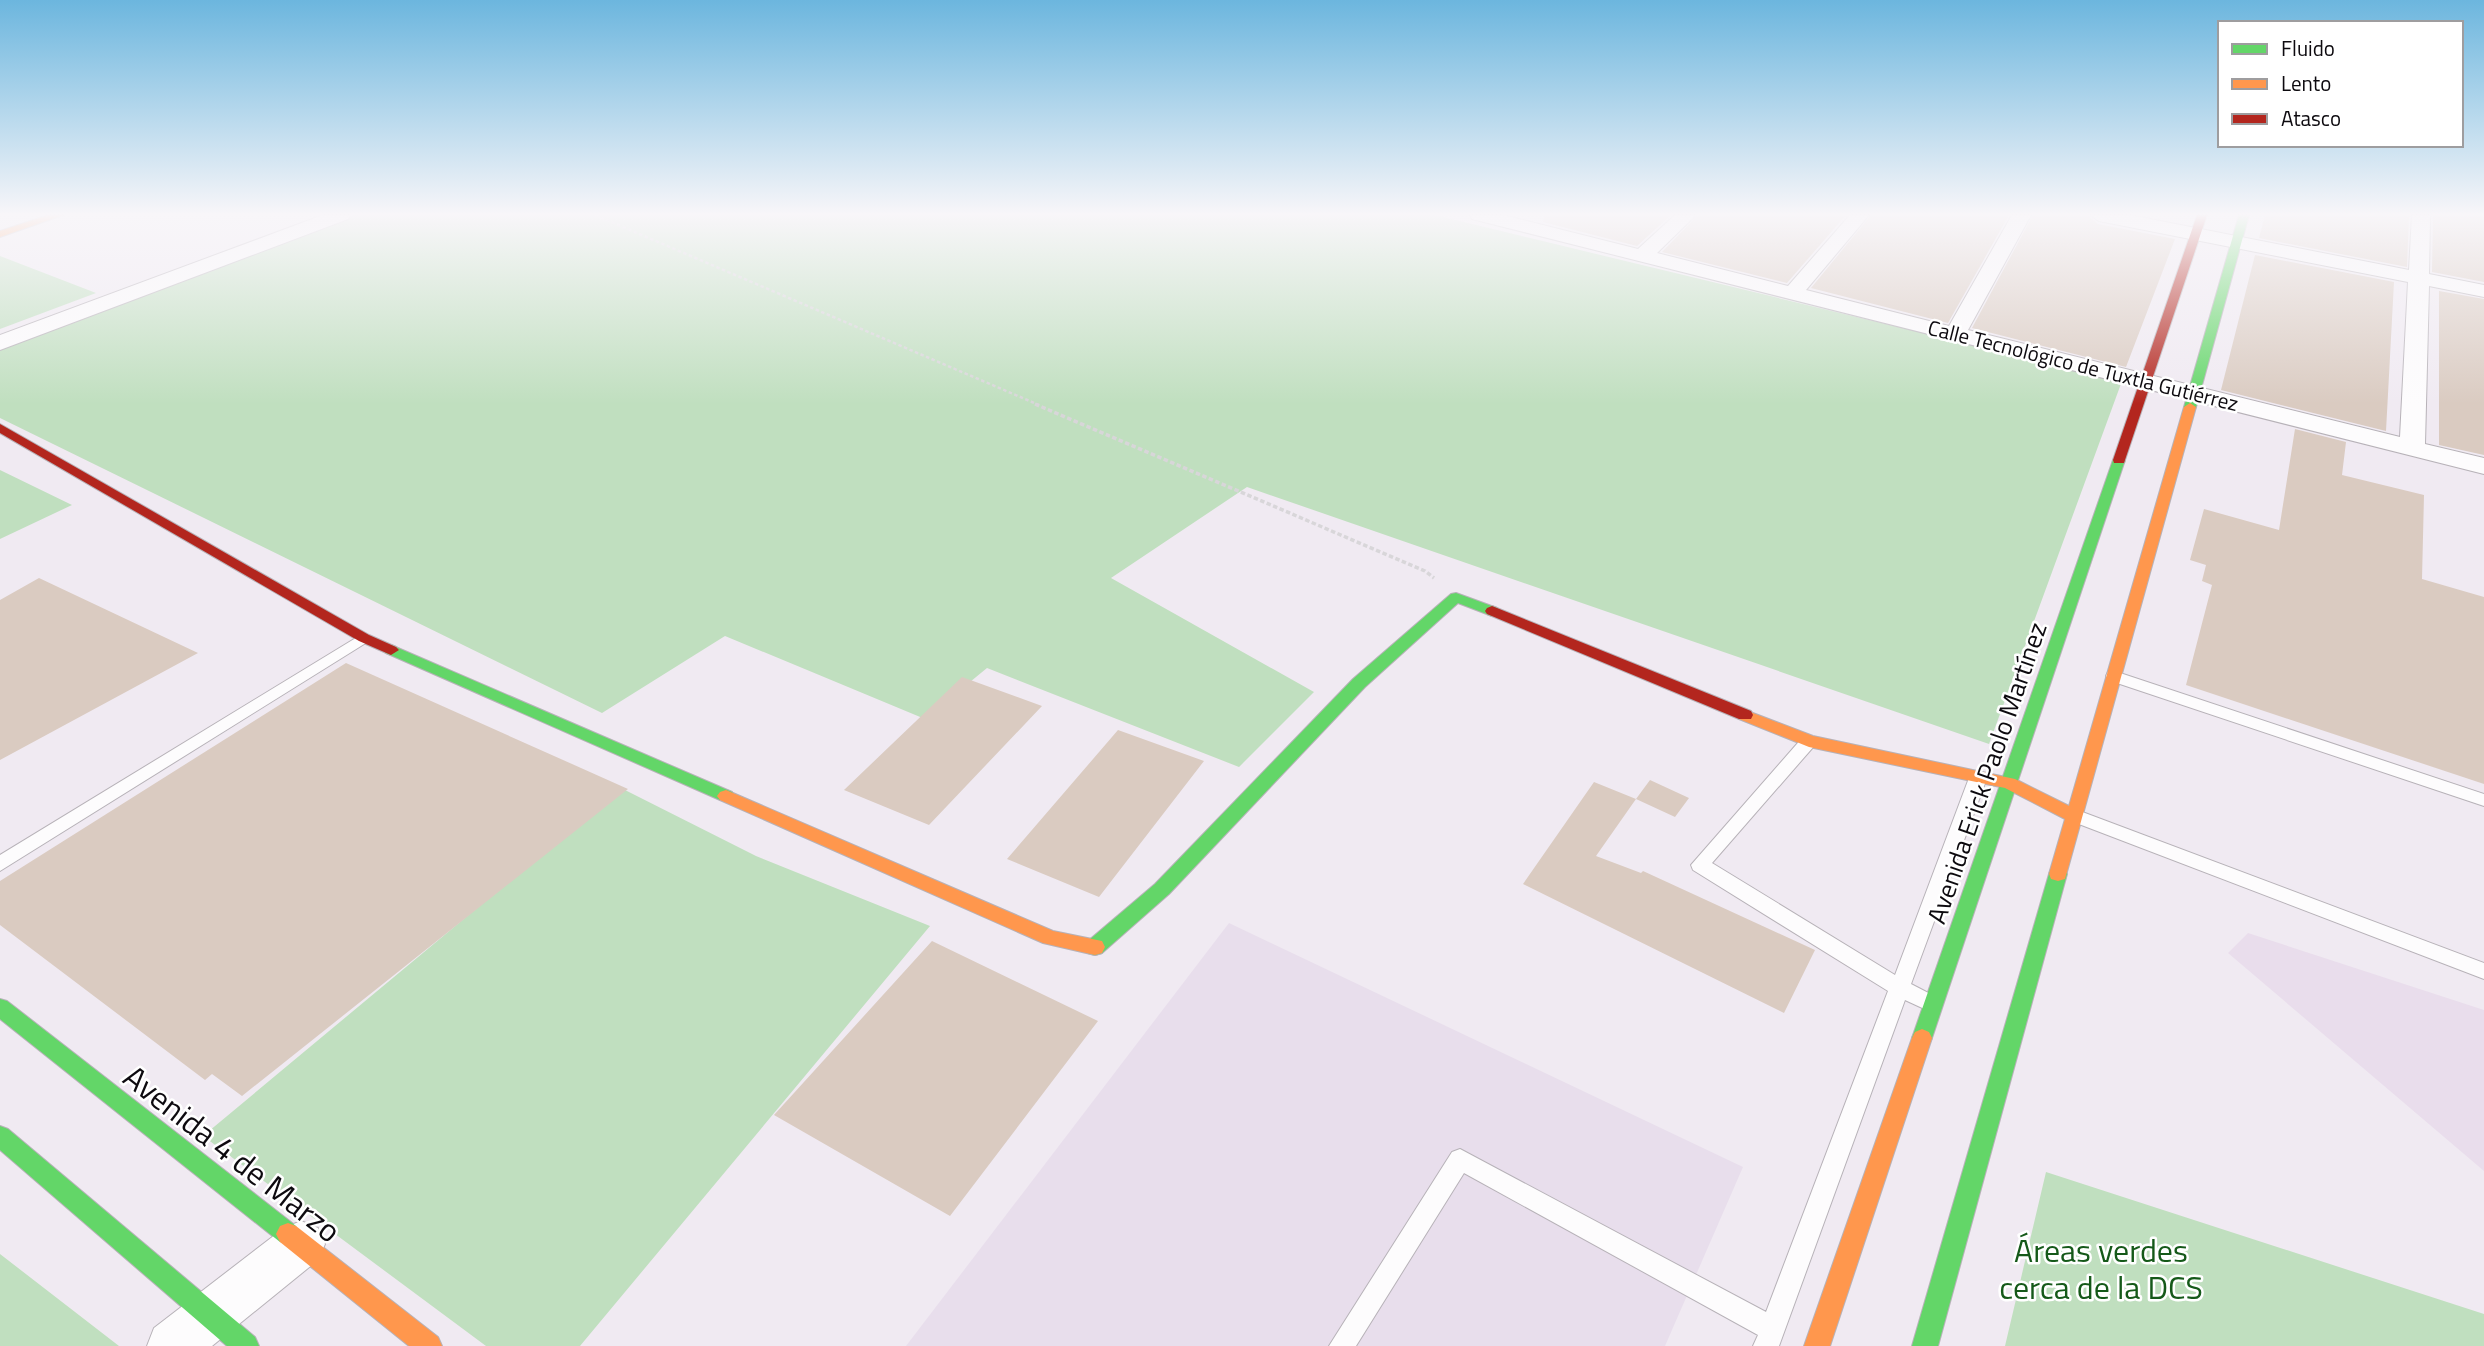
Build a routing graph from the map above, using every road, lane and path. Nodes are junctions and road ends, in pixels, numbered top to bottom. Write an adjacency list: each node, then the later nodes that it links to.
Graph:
1 (174, 278): 12 (street)
2 (741, 278): 18 (path)
3 (1731, 278): 10 (street, Calle Tecnológico de Tuxtla Gutiérrez)
4 (1806, 278): 10 (street)
5 (1987, 278): 11 (street)
6 (2181, 278): 13 (main road, Avenida Erick Paolo Martínez)
7 (2226, 278): 14 (main road)
8 (2419, 278): 9 (street); 16 (street)
9 (2484, 291)
10 (1793, 293): 11 (street, Calle Tecnológico de Tuxtla Gutiérrez)
11 (1955, 334): 13 (street, Calle Tecnológico de Tuxtla Gutiérrez)
12 (0, 343)
13 (2146, 381): 14 (street, Calle Tecnológico de Tuxtla Gutiérrez); 23 (main road, Avenida Erick Paolo Martínez)
14 (2193, 394): 16 (street, Calle Tecnológico de Tuxtla Gutiérrez); 20 (main road)
15 (0, 428): 19 (main road)
16 (2412, 448): 17 (street, Calle Tecnológico de Tuxtla Gutiérrez)
17 (2484, 466)
18 (1456, 597): 19 (main road); 21 (main road)
19 (364, 638): 26 (lane)
20 (2114, 676): 24 (lane); 25 (main road)
21 (1809, 741): 22 (main road); 28 (lane)
22 (1978, 778): 23 (main road); 28 (lane)
23 (2009, 783): 25 (main road); 29 (main road, Avenida Erick Paolo Martínez)
24 (2484, 800)
25 (2074, 816): 27 (lane); 41 (main road)
26 (0, 864)
27 (2484, 971)
28 (1900, 988): 29 (lane); 31 (lane)
29 (1933, 1005): 32 (main road, Avenida Erick Paolo Martínez)
30 (4, 1016): 34 (main road, Avenida 4 de Marzo)
31 (1866, 1079): 32 (lane); 36 (lane)
32 (1895, 1118): 40 (main road, Avenida Erick Paolo Martínez)
33 (0, 1136): 35 (main road)
34 (301, 1244): 35 (street); 38 (main road, Avenida 4 de Marzo)
35 (228, 1331): 37 (street)
36 (1769, 1338): 39 (lane)
37 (172, 1346)
38 (429, 1346)
39 (1342, 1346)
40 (1817, 1346)
41 (1925, 1346)

